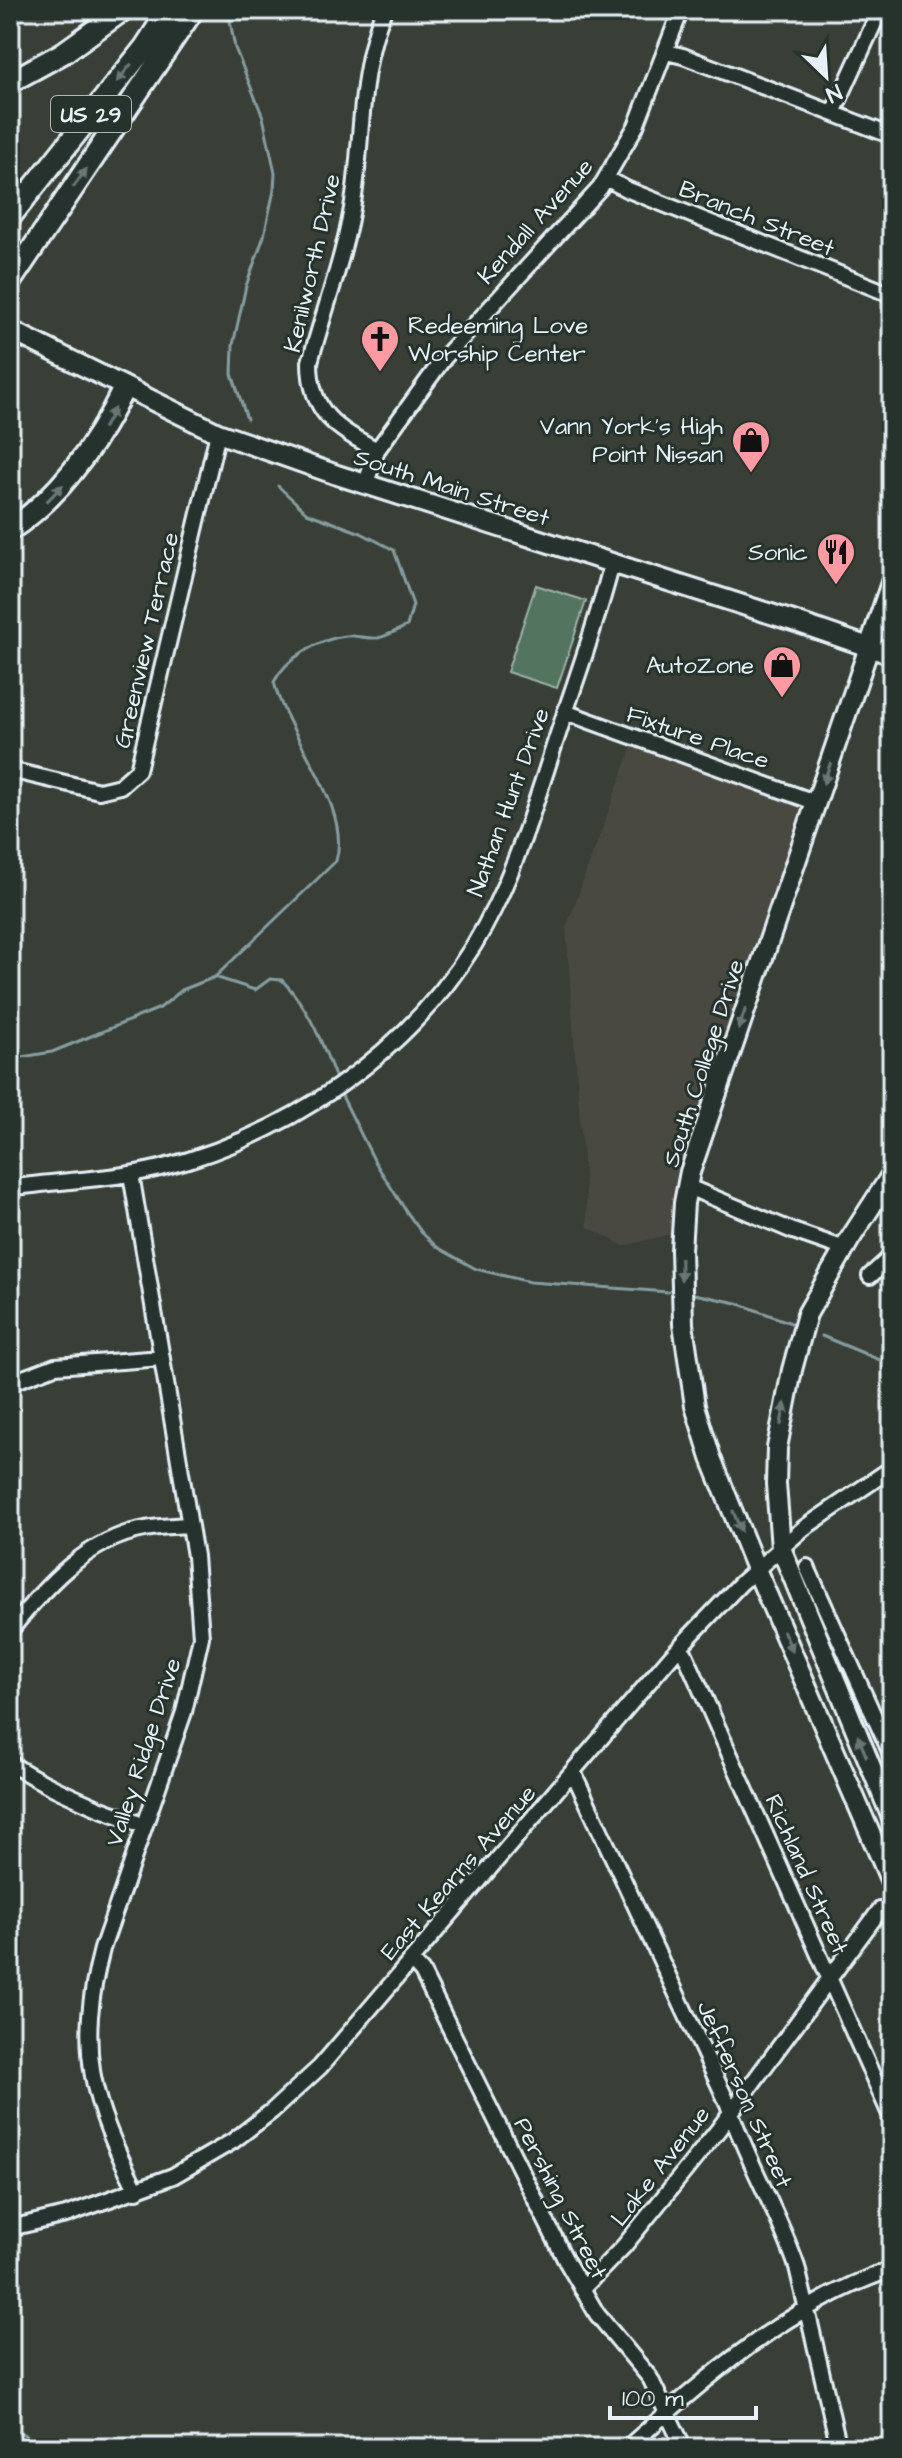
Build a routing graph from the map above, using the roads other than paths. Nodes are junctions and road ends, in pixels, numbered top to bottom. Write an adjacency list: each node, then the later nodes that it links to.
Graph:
1 (123, 10): 8 (highway)
2 (169, 10): 12 (highway, US 29, one-way to 12)
3 (193, 10): 13 (highway, US 29, one-way to 3)
4 (384, 10): 18 (street, Kenilworth Drive)
5 (681, 10): 7 (street, Kendall Avenue)
6 (880, 10): 9 (street)
7 (666, 52): 9 (street); 11 (street, Kendall Avenue)
8 (10, 82)
9 (833, 113): 10 (street)
10 (892, 136)
11 (606, 178): 14 (street, Branch Street); 18 (street, Kendall Avenue)
12 (10, 217)
13 (10, 282)
14 (892, 295)
15 (10, 330): 16 (main road, South Main Street)
16 (124, 388): 17 (main road, South Main Street); 20 (highway, one-way to 16)
17 (218, 433): 19 (main road, South Main Street); 26 (street, Greenview Terrace)
18 (377, 450): 19 (street, Kendall Avenue)
19 (366, 483): 21 (main road, South Main Street)
20 (10, 530)
21 (612, 563): 23 (main road, South Main Street); 25 (street, Nathan Hunt Drive)
22 (892, 580): 23 (main road, South College Drive)
23 (869, 647): 24 (main road, South Main Street); 27 (main road, South College Drive, one-way to 27)
24 (892, 655)
25 (565, 712): 27 (street, Fixture Place); 28 (street, Nathan Hunt Drive)
26 (10, 770)
27 (817, 803): 30 (main road, South College Drive, one-way to 30)
28 (131, 1174): 31 (street, Nathan Hunt Drive); 35 (street, Valley Ridge Drive)
29 (892, 1174): 32 (main road)
30 (688, 1187): 32 (street); 41 (main road, South College Drive, one-way to 41)
31 (10, 1188)
32 (845, 1249): 39 (main road, one-way to 32)
33 (892, 1256): 34 (street)
34 (870, 1276)
35 (162, 1358): 36 (street); 38 (street, Valley Ridge Drive)
36 (10, 1383)
37 (892, 1468): 39 (street, East Kearns Avenue)
38 (188, 1525): 42 (street); 48 (street, Valley Ridge Drive)
39 (781, 1548): 41 (street, East Kearns Avenue); 47 (main road, one-way to 39)
40 (807, 1567): 44 (street)
41 (756, 1569): 43 (street, East Kearns Avenue); 49 (main road, South College Drive, one-way to 49)
42 (10, 1631)
43 (680, 1648): 46 (street, East Kearns Avenue); 52 (street, Richland Street)
44 (892, 1756)
45 (10, 1763): 48 (street)
46 (573, 1772): 51 (street, East Kearns Avenue); 53 (street, Jefferson Street)
47 (892, 1818)
48 (144, 1827): 55 (street, Valley Ridge Drive)
49 (892, 1884)
50 (880, 1910): 52 (street, Lake Avenue)
51 (411, 1960): 55 (street, East Kearns Avenue); 58 (street, Pershing Street)
52 (830, 1979): 53 (street, Lake Avenue); 54 (street, Richland Street)
53 (730, 2112): 58 (street, Lake Avenue); 59 (street, Jefferson Street)
54 (892, 2119)
55 (137, 2191): 56 (street, East Kearns Avenue)
56 (10, 2228)
57 (892, 2269): 59 (street)
58 (582, 2289): 60 (street, Pershing Street)
59 (806, 2308): 60 (street); 63 (street, Jefferson Street)
60 (667, 2413): 61 (street); 62 (street, Pershing Street)
61 (627, 2448)
62 (684, 2448)
63 (839, 2448)

